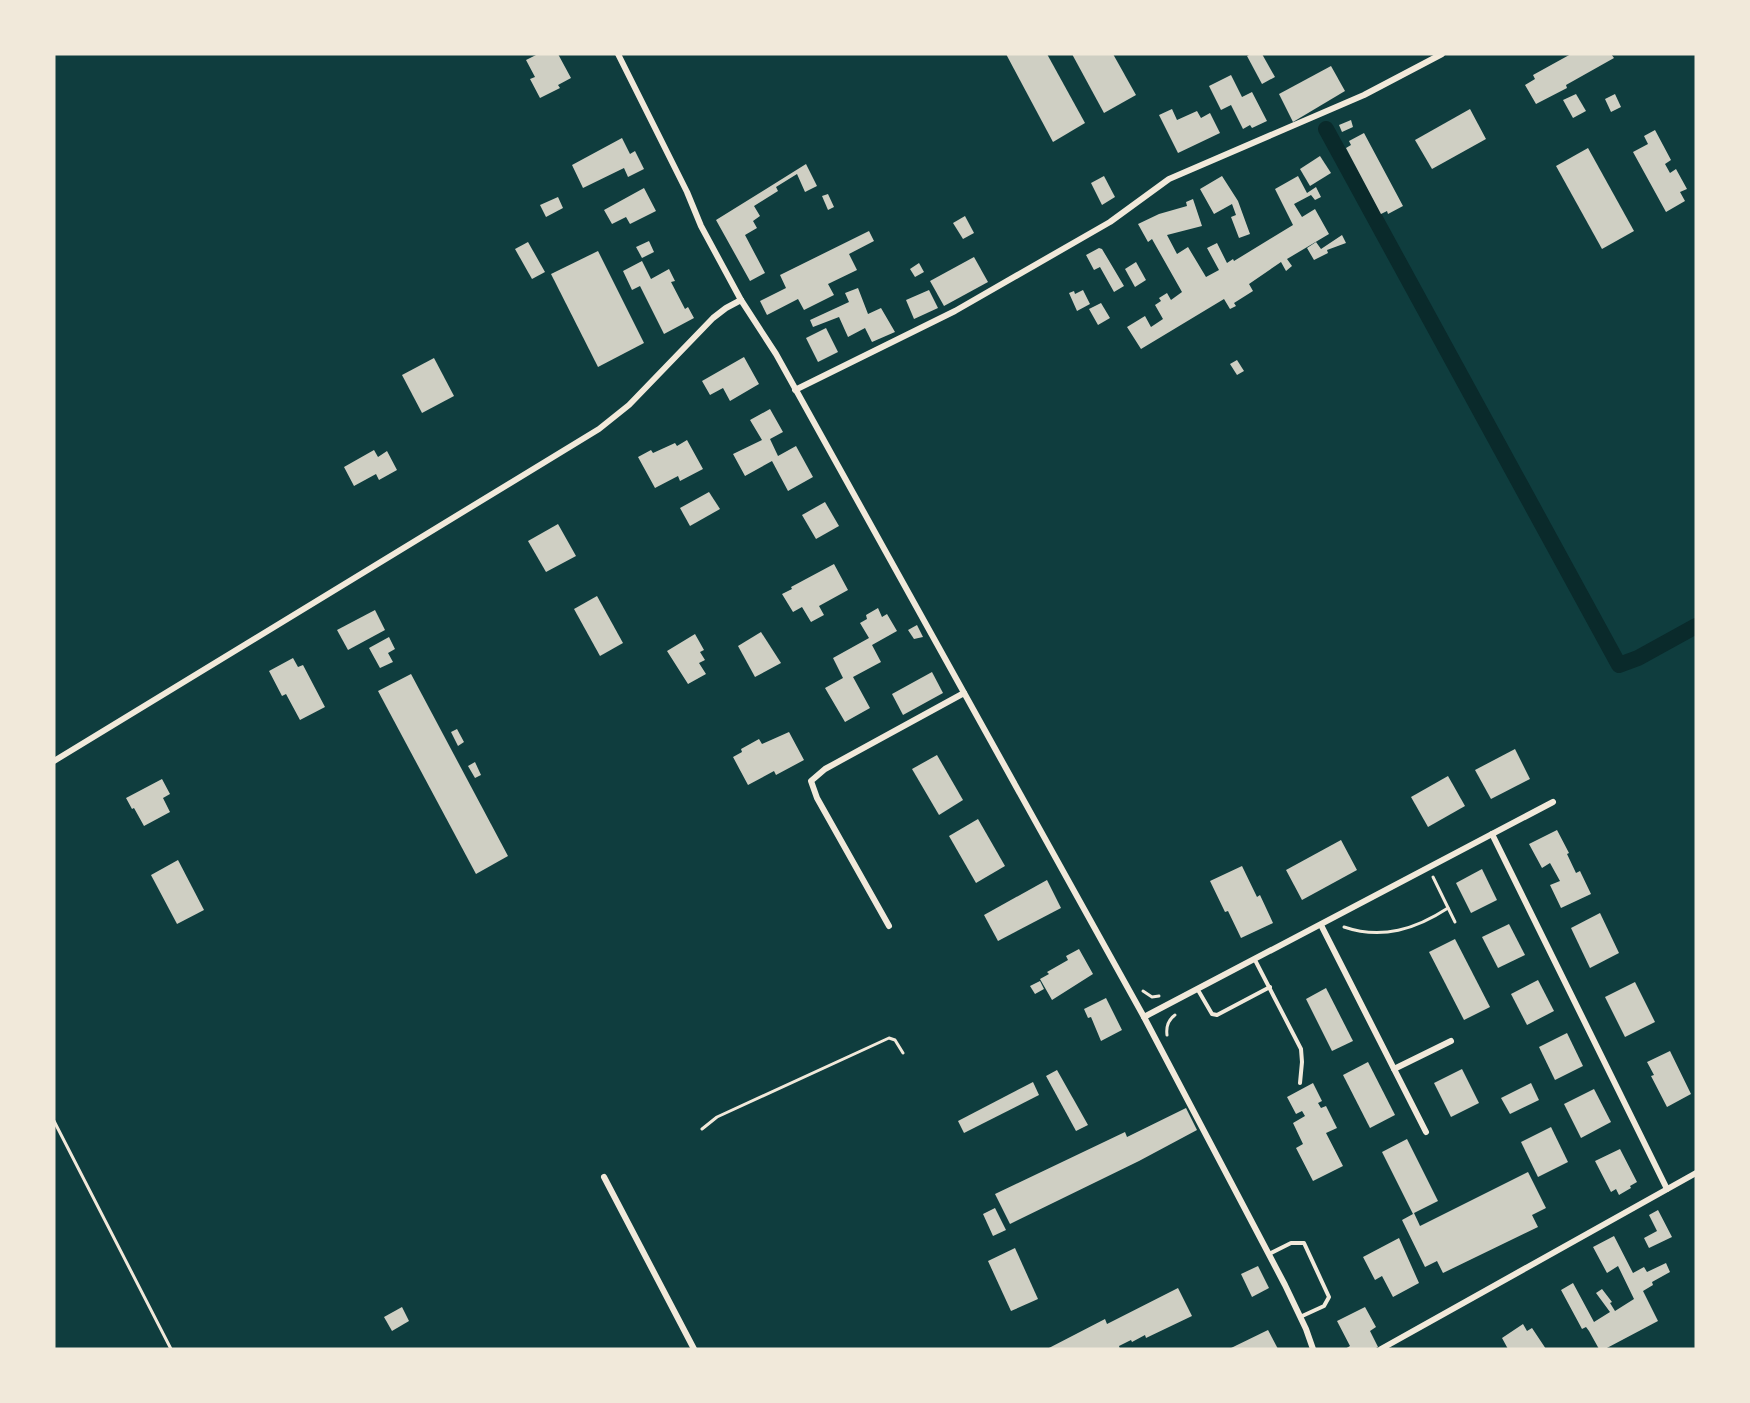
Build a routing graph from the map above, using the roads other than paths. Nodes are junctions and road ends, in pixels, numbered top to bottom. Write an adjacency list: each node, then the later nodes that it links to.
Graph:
1 (618, 54): 3 (street)
2 (1442, 54): 4 (street)
3 (741, 300): 4 (street); 6 (street)
4 (795, 390): 5 (street)
5 (963, 693): 10 (street); 14 (street)
6 (54, 761)
7 (1553, 802): 8 (street)
8 (1492, 834): 9 (street); 21 (street)
9 (1321, 925): 11 (street); 16 (street)
10 (890, 926)
11 (1255, 960): 12 (lane); 13 (street)
12 (1270, 987): 13 (lane); 17 (lane)
13 (1198, 990): 14 (street)
14 (1144, 1017): 22 (street)
15 (1451, 1041): 16 (street)
16 (1394, 1069): 18 (street)
17 (1300, 1083)
18 (1426, 1132)
19 (1696, 1173): 21 (street)
20 (604, 1177): 24 (street)
21 (1667, 1189): 26 (street)
22 (1269, 1254): 23 (street); 23 (lane)
23 (1300, 1317): 25 (street)
24 (694, 1349)
25 (1313, 1349)
26 (1381, 1349)

